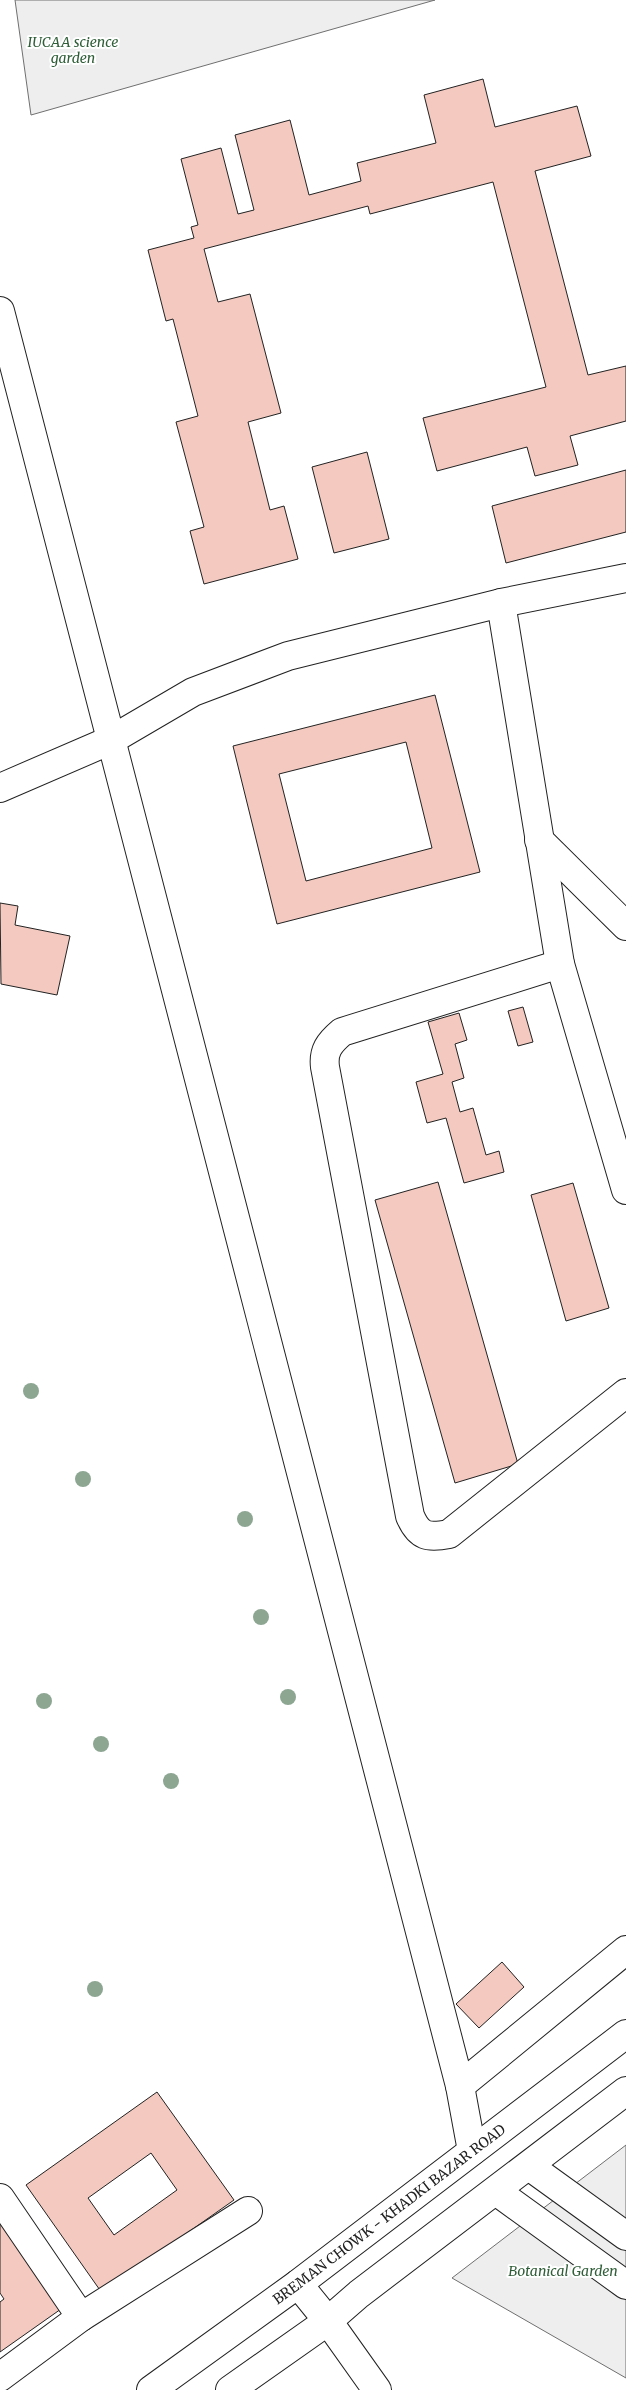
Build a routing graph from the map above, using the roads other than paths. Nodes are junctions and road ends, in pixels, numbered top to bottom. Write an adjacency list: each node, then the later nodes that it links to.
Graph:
1 (0, 311): 4 (main road)
2 (626, 578): 3 (main road)
3 (500, 603): 4 (main road); 6 (main road)
4 (111, 740): 5 (main road); 13 (main road)
5 (0, 788)
6 (539, 840): 7 (main road); 8 (main road)
7 (626, 926)
8 (560, 964): 9 (main road); 10 (main road)
9 (626, 1190)
10 (626, 1394)
11 (626, 1950): 13 (main road)
12 (626, 2034): 15 (main road, BREMAN CHOWK - KHADKI BAZAR ROAD)
13 (460, 2086): 15 (main road)
14 (626, 2091): 16 (main road)
15 (472, 2151): 21 (main road, BREMAN CHOWK - KHADKI BAZAR ROAD)
16 (529, 2166): 17 (main road); 20 (main road)
17 (496, 2191): 22 (main road); 24 (main road)
18 (0, 2198): 23 (main road)
19 (248, 2211): 23 (main road)
20 (626, 2236)
21 (298, 2284): 24 (main road); 26 (main road, BREMAN CHOWK - KHADKI BAZAR ROAD)
22 (626, 2285)
23 (81, 2317): 25 (main road)
24 (328, 2320): 27 (main road); 28 (main road)
25 (0, 2377)
26 (151, 2390)
27 (230, 2390)
28 (377, 2390)

